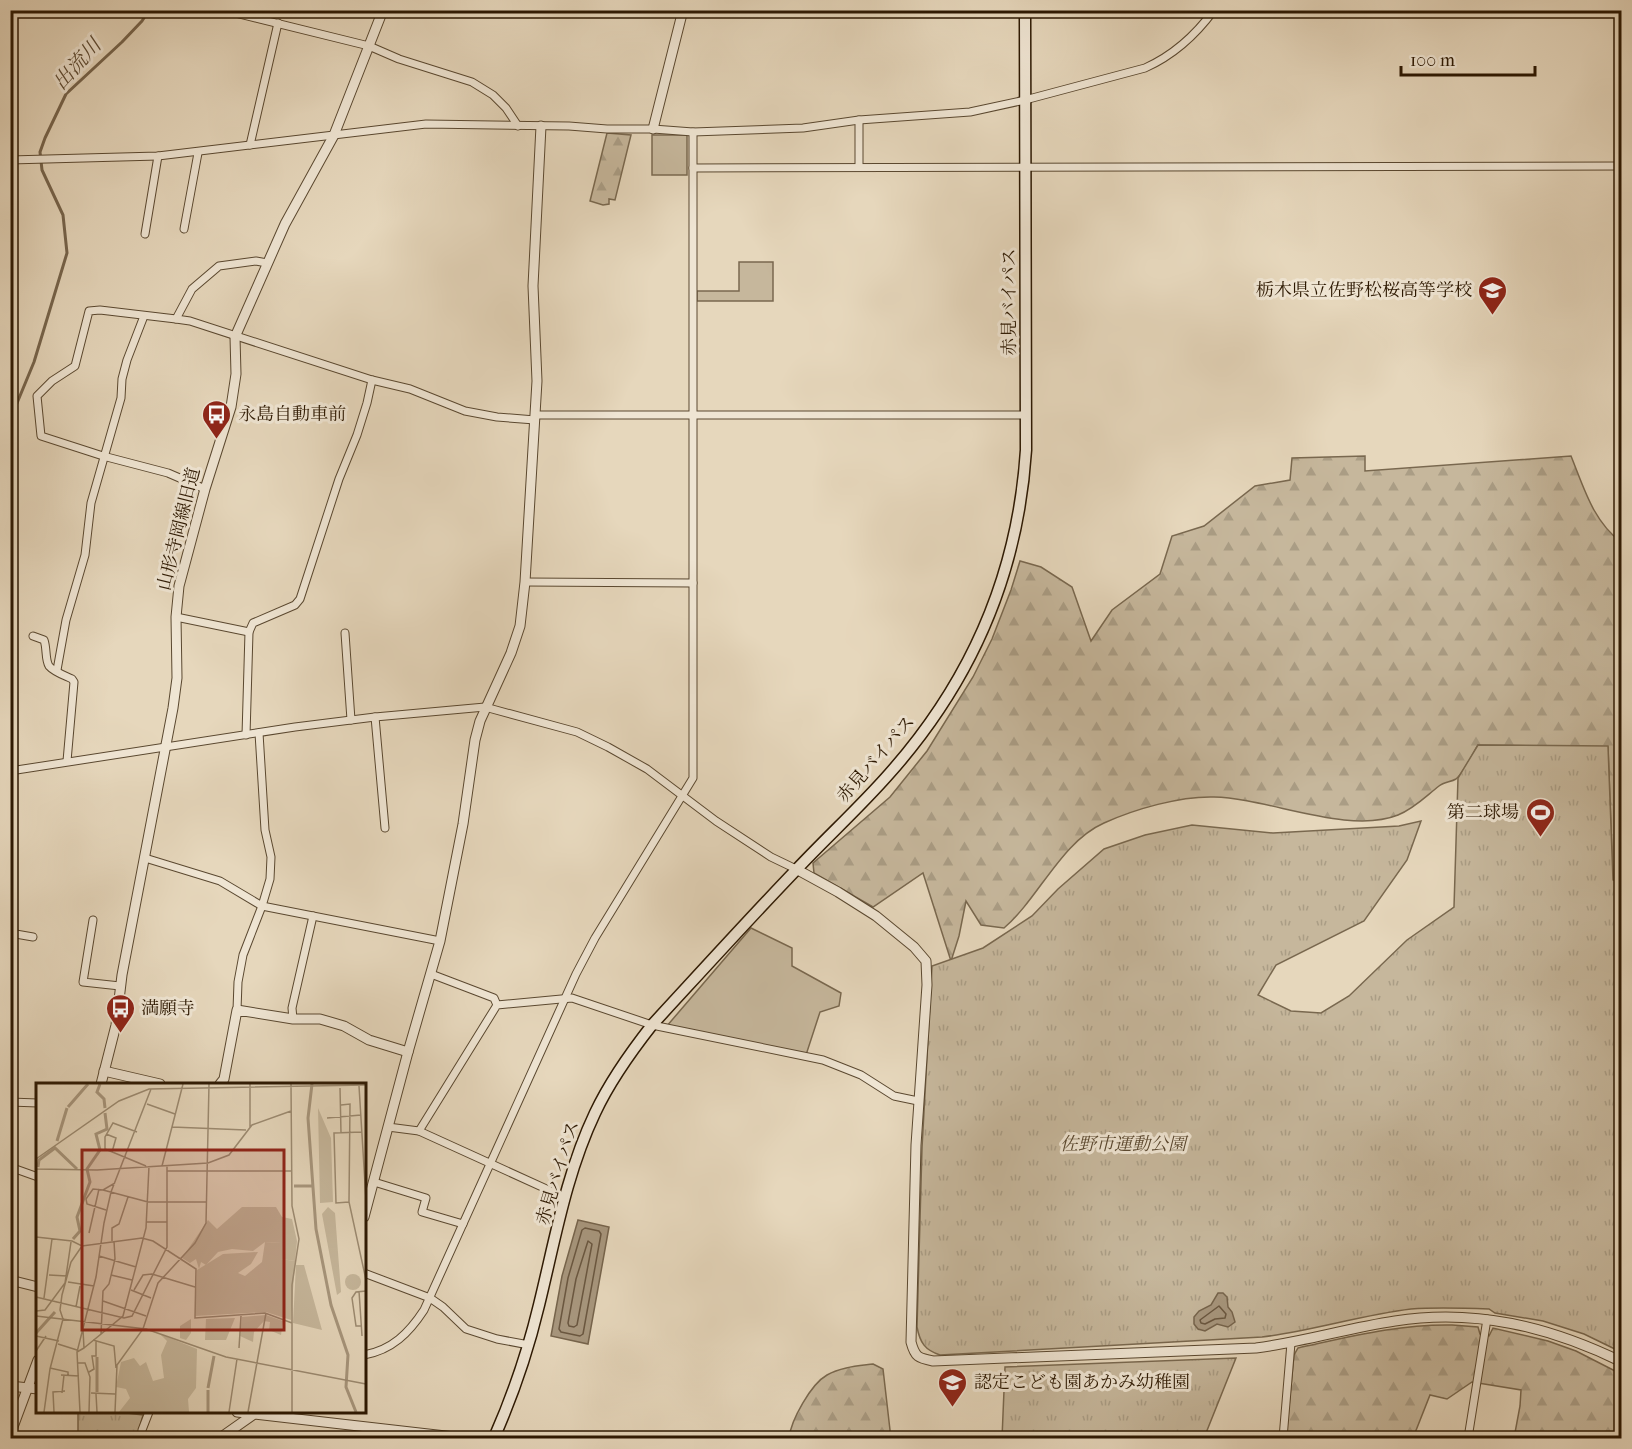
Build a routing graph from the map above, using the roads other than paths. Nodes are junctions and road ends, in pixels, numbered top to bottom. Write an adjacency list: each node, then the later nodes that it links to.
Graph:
1 (223, 10): 6 (street)
2 (383, 10): 8 (street, 山形寺岡線旧道)
3 (683, 10): 13 (street)
4 (1025, 10): 9 (main road, 赤見バイパス)
5 (1214, 10): 9 (street)
6 (248, 13): 7 (street)
7 (278, 23): 8 (street); 16 (street)
8 (369, 46): 11 (street); 15 (street, 山形寺岡線旧道)
9 (1024, 100): 10 (street); 23 (main road, 赤見バイパス)
10 (859, 120): 14 (street); 21 (street)
11 (518, 126): 12 (street); 15 (street)
12 (541, 126): 13 (street); 33 (street)
13 (653, 129): 14 (street)
14 (693, 132): 22 (street)
15 (334, 135): 16 (street); 26 (street, 山形寺岡線旧道)
16 (250, 145): 17 (street)
17 (198, 153): 18 (street); 24 (street)
18 (158, 156): 19 (street); 25 (street)
19 (10, 160)
20 (1622, 166): 23 (street)
21 (859, 167): 22 (street); 23 (street)
22 (693, 168): 31 (street)
23 (1025, 168): 32 (main road, 赤見バイパス)
24 (184, 229)
25 (145, 234)
26 (267, 263): 28 (street); 29 (street, 山形寺岡線旧道)
27 (144, 316): 28 (street); 34 (street); 34 (street)
28 (176, 319): 29 (street)
29 (235, 337): 30 (street); 35 (street, 山形寺岡線旧道)
30 (372, 380): 33 (street); 39 (street)
31 (694, 415): 32 (street); 33 (street); 37 (street)
32 (1025, 415): 54 (main road, 赤見バイパス)
33 (535, 418): 36 (street)
34 (103, 456): 35 (street); 42 (street)
35 (205, 489): 38 (street, 山形寺岡線旧道)
36 (525, 582): 37 (street); 43 (street)
37 (693, 583): 51 (street)
38 (176, 616): 39 (street); 48 (street, 山形寺岡線旧道)
39 (249, 632): 47 (street)
40 (345, 633): 45 (street)
41 (33, 636): 42 (street)
42 (57, 670): 49 (street)
43 (485, 707): 44 (street); 51 (street); 60 (street)
44 (375, 717): 45 (street); 52 (street)
45 (351, 720): 46 (street)
46 (260, 733): 47 (street); 55 (street)
47 (246, 735): 48 (street)
48 (165, 747): 49 (street); 53 (street, 山形寺岡線旧道)
49 (67, 761): 50 (street)
50 (10, 771)
51 (684, 795): 54 (street); 63 (street)
52 (385, 828)
53 (144, 858): 55 (street); 62 (street, 山形寺岡線旧道)
54 (796, 869): 67 (main road, 赤見バイパス); 73 (street)
55 (262, 906): 56 (street); 65 (street)
56 (313, 916): 60 (street); 66 (street)
57 (93, 920): 62 (street)
58 (10, 933): 59 (street)
59 (33, 937)
60 (440, 941): 61 (street)
61 (431, 974): 64 (street); 68 (street)
62 (120, 986): 69 (street, 山形寺岡線旧道)
63 (565, 999): 64 (street); 67 (street); 78 (street)
64 (496, 1005): 77 (street)
65 (237, 1010): 66 (street); 72 (street)
66 (293, 1019): 68 (street)
67 (652, 1025): 73 (street); 82 (main road, 赤見バイパス)
68 (408, 1052): 76 (street)
69 (104, 1071): 70 (street, 山形寺岡線旧道); 71 (street)
70 (101, 1083)
71 (156, 1083)
72 (221, 1083)
73 (918, 1101): 90 (street)
74 (10, 1102): 75 (street)
75 (36, 1103)
76 (388, 1127): 77 (street); 81 (street)
77 (419, 1131): 78 (street)
78 (489, 1163): 82 (street); 84 (street)
79 (10, 1167): 80 (street)
80 (36, 1176)
81 (374, 1182): 83 (street); 84 (street)
82 (564, 1197): 91 (main road, 赤見バイパス)
83 (366, 1210)
84 (463, 1224): 88 (street)
85 (366, 1274): 88 (street)
86 (10, 1281): 87 (street)
87 (36, 1287)
88 (430, 1298): 91 (street); 92 (street)
89 (1486, 1319): 90 (street); 93 (street); 106 (street)
90 (1291, 1343): 105 (street)
91 (529, 1345): 104 (main road, 赤見バイパス)
92 (366, 1354)
93 (1622, 1362)
94 (36, 1372): 96 (street)
95 (10, 1386): 96 (street)
96 (33, 1389): 100 (street)
97 (149, 1413): 101 (street)
98 (255, 1413): 102 (street)
99 (264, 1413): 103 (street)
100 (10, 1435)
101 (141, 1438)
102 (220, 1438)
103 (463, 1438)
104 (494, 1438)
105 (1283, 1438)
106 (1468, 1438)

